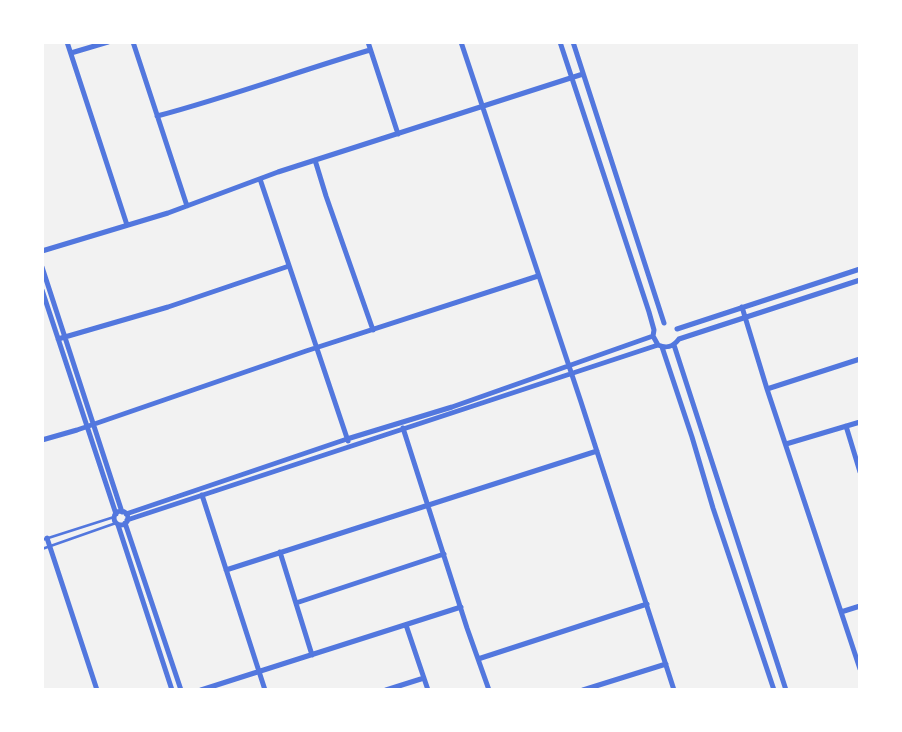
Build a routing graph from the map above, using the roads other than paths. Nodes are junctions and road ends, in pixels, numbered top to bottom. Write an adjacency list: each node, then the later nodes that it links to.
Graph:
1 (67, 42): 9 (street)
2 (108, 42): 9 (street)
3 (133, 42): 13 (street)
4 (368, 42): 8 (street)
5 (461, 42): 12 (street)
6 (559, 42): 11 (street)
7 (573, 42): 10 (street)
8 (370, 50): 13 (street); 14 (street)
9 (71, 53): 18 (street)
10 (583, 74): 11 (street); 28 (street)
11 (571, 78): 12 (street); 31 (street)
12 (483, 107): 14 (street); 23 (street)
13 (158, 116): 17 (street)
14 (398, 134): 15 (street)
15 (315, 160): 16 (street); 30 (street)
16 (260, 179): 17 (street); 20 (street)
17 (187, 206): 18 (street)
18 (127, 225): 19 (street)
19 (42, 251)
20 (289, 266): 32 (street); 36 (street)
21 (42, 267): 32 (street)
22 (860, 269): 26 (street)
23 (538, 276): 30 (street); 38 (street)
24 (860, 280): 27 (street)
25 (42, 290): 32 (street)
26 (742, 307): 27 (street); 29 (street)
27 (745, 317): 33 (street); 40 (street)
28 (664, 323): 29 (street); 31 (street)
29 (677, 329): 33 (street)
30 (373, 330): 36 (street)
31 (654, 333): 35 (street); 38 (street)
32 (62, 338): 43 (street)
33 (679, 339): 34 (street)
34 (674, 345): 35 (street); 85 (street)
35 (660, 346): 39 (street); 84 (street)
36 (316, 348): 43 (street); 47 (street)
37 (860, 359): 40 (street)
38 (569, 366): 39 (street); 41 (street)
39 (572, 374): 45 (street); 50 (street)
40 (767, 389): 48 (street)
41 (401, 422): 45 (street); 47 (street)
42 (860, 422): 44 (street)
43 (90, 425): 46 (street); 55 (street)
44 (846, 426): 48 (street); 51 (street)
45 (404, 430): 49 (street); 54 (street)
46 (42, 439)
47 (348, 439): 49 (street); 52 (street)
48 (786, 444): 66 (street)
49 (350, 447): 53 (street)
50 (597, 451): 54 (street); 63 (street)
51 (860, 472)
52 (200, 489): 53 (street); 55 (street)
53 (202, 496): 55 (street); 61 (street)
54 (428, 505): 59 (street); 60 (street)
55 (120, 519): 56 (lane); 57 (lane); 75 (street); 76 (street)
56 (45, 539): 57 (street)
57 (50, 546): 58 (lane); 74 (street)
58 (42, 549)
59 (280, 552): 61 (street); 62 (street)
60 (444, 554): 62 (street); 65 (street)
61 (226, 570): 72 (street)
62 (296, 603): 68 (street)
63 (647, 604): 69 (street); 70 (street)
64 (860, 606): 66 (street)
65 (461, 607): 67 (street); 69 (street)
66 (841, 612): 71 (street)
67 (406, 625): 68 (street); 73 (street)
68 (312, 655): 72 (street)
69 (478, 659): 81 (street)
70 (666, 664): 82 (street); 83 (street)
71 (860, 667)
72 (259, 671): 77 (street); 78 (street)
73 (424, 678): 79 (street); 80 (street)
74 (97, 690)
75 (172, 690)
76 (181, 690)
77 (201, 690)
78 (265, 690)
79 (386, 690)
80 (428, 690)
81 (489, 690)
82 (583, 690)
83 (674, 690)
84 (774, 690)
85 (786, 690)

